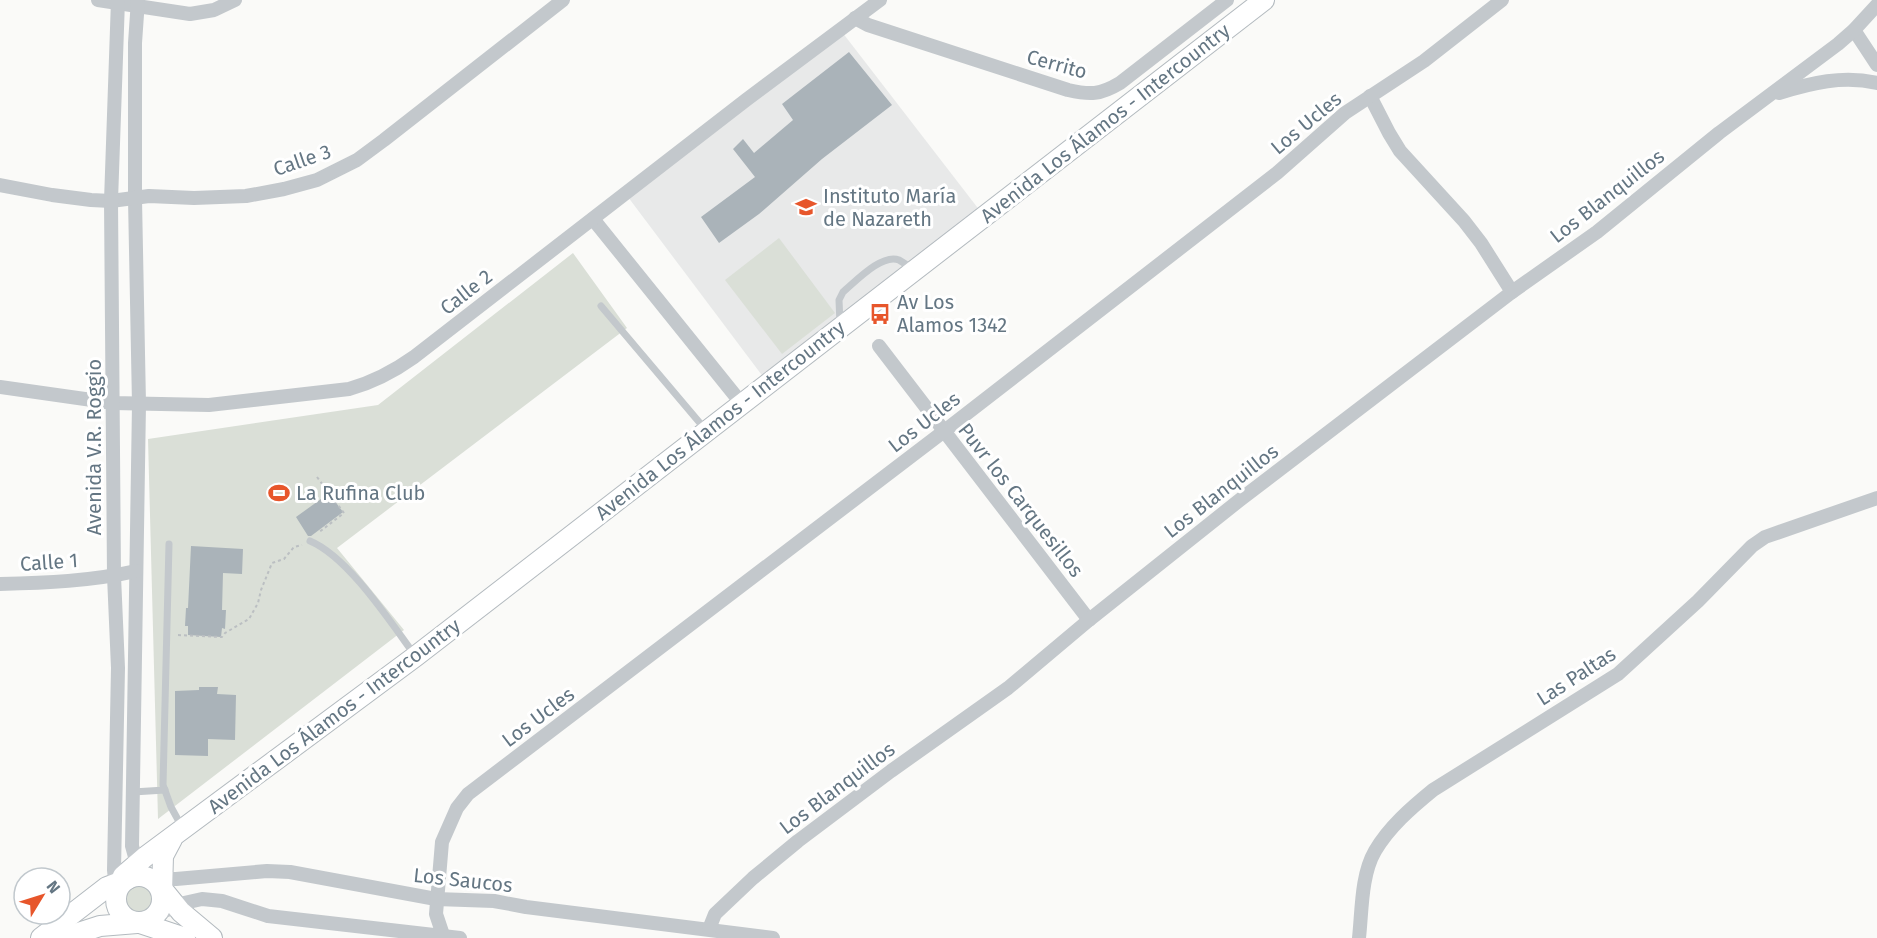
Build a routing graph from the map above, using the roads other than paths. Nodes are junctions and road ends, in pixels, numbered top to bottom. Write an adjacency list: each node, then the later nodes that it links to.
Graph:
1 (98, 0): 8 (street)
2 (234, 0): 9 (street)
3 (563, 0): 18 (street, Calle 3)
4 (879, 0): 11 (street, Calle 2)
5 (1227, 0): 11 (street, Cerrito)
6 (1264, 0): 21 (main road, Avenida Los Álamos - Intercountry)
7 (1502, 0): 15 (street, Los Ucles)
8 (117, 2): 9 (street); 19 (street, Avenida V.R. Roggio)
9 (138, 3): 18 (street)
10 (1877, 5): 12 (street, Los Blanquillos)
11 (855, 18): 20 (street, Calle 2)
12 (1854, 30): 13 (street); 16 (street, Los Blanquillos)
13 (1877, 65)
14 (1877, 83): 16 (street, Los Blanquillos)
15 (1370, 96): 22 (street); 31 (street, Los Ucles)
16 (1770, 96): 22 (street, Los Blanquillos)
17 (0, 185): 19 (street, Calle 3)
18 (135, 199): 19 (street, Calle 3); 28 (street)
19 (111, 201): 27 (street, Avenida V.R. Roggio)
20 (593, 219): 28 (street, Calle 2); 29 (street)
21 (913, 271): 24 (main road, Avenida Los Álamos - Intercountry); 24 (lane)
22 (1512, 292): 38 (street, Los Blanquillos)
23 (601, 306): 30 (lane)
24 (840, 327): 29 (main road, Avenida Los Álamos - Intercountry)
25 (879, 346): 31 (street, Puvr los Carquesillos)
26 (0, 387): 27 (street, Calle 2)
27 (114, 403): 28 (street, Calle 2); 36 (street, Avenida V.R. Roggio)
28 (139, 404): 35 (street)
29 (742, 404): 30 (main road, Avenida Los Álamos - Intercountry)
30 (706, 431): 39 (main road, Avenida Los Álamos - Intercountry)
31 (943, 432): 38 (street, Puvr los Carquesillos); 46 (street, Los Ucles)
32 (1877, 498): 58 (street, Las Paltas)
33 (310, 541): 39 (lane)
34 (169, 544): 42 (lane)
35 (136, 571): 36 (street, Calle 1); 40 (street)
36 (114, 576): 37 (street, Calle 1); 41 (street, Avenida V.R. Roggio)
37 (0, 584)
38 (1089, 620): 49 (street, Los Blanquillos)
39 (416, 656): 44 (main road, Avenida Los Álamos - Intercountry)
40 (135, 667): 41 (street); 43 (street)
41 (118, 668): 45 (street, Avenida V.R. Roggio)
42 (165, 790): 43 (lane); 44 (lane)
43 (133, 792): 45 (street)
44 (178, 833): 45 (main road, Avenida Los Álamos - Intercountry); 45 (main road)
45 (139, 882): 46 (street, Los Saucos); 47 (main road); 48 (main road); 48 (main road); 52 (main road, Avenida Los Álamos - Intercountry)
46 (436, 899): 50 (street, Los Saucos); 51 (street, Los Ucles)
47 (177, 906): 48 (street); 51 (street); 55 (main road)
48 (145, 920): 53 (main road); 54 (main road)
49 (709, 929): 50 (street, Los Saucos); 57 (street, Los Saucos)
50 (680, 932)
51 (443, 937): 56 (street)
52 (41, 938)
53 (63, 938)
54 (185, 938)
55 (212, 938)
56 (460, 938)
57 (773, 938)
58 (1359, 938)

